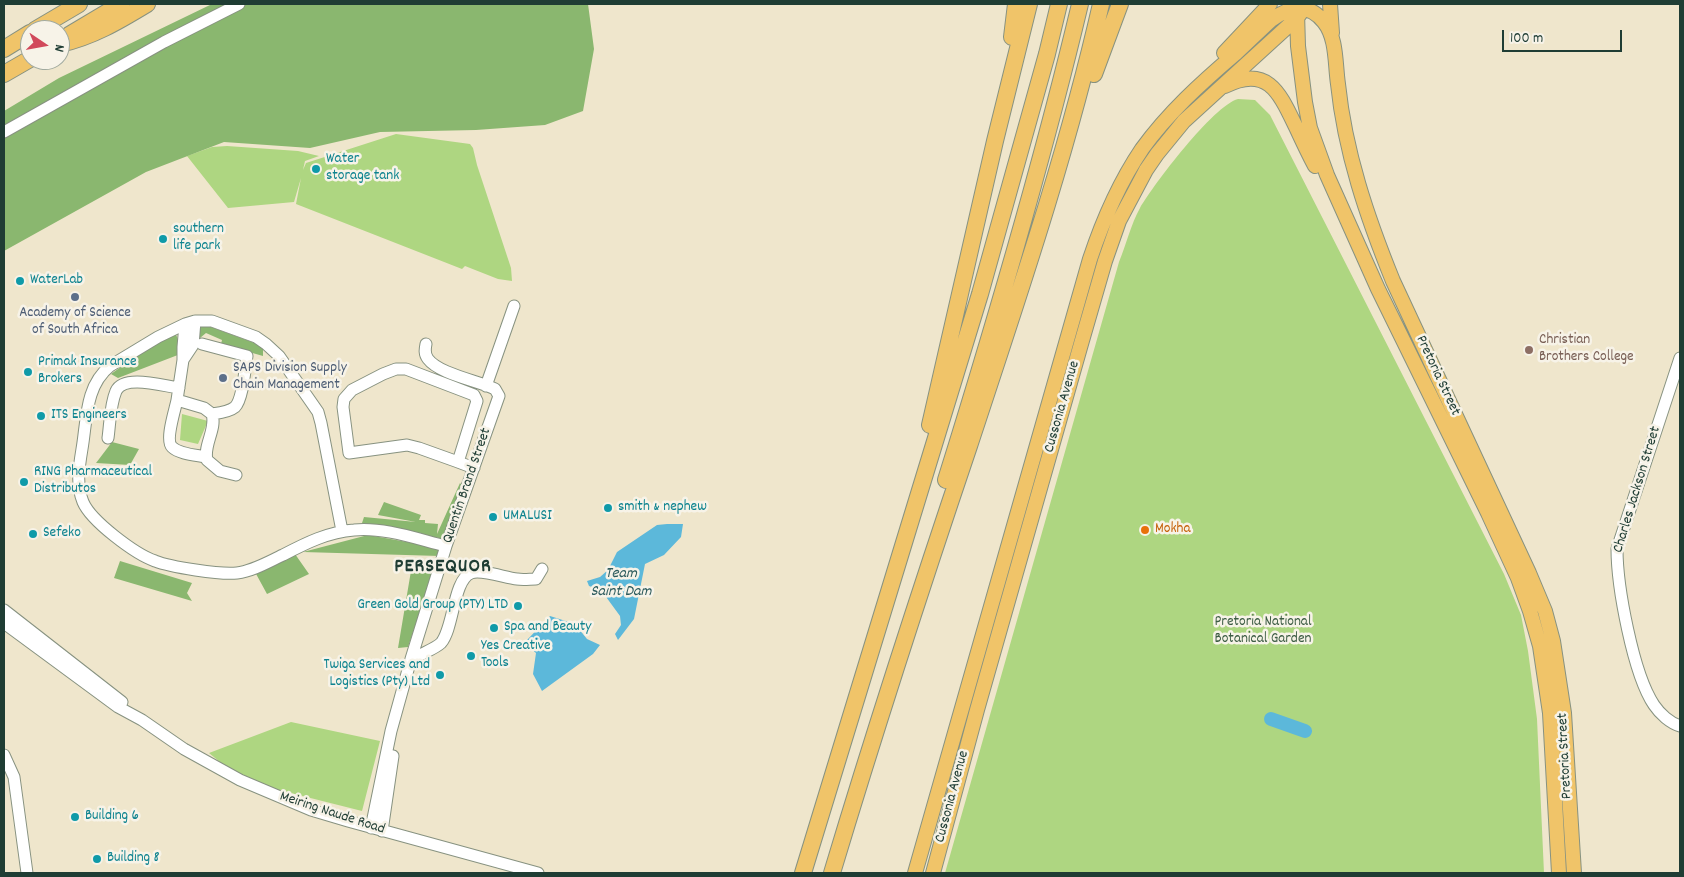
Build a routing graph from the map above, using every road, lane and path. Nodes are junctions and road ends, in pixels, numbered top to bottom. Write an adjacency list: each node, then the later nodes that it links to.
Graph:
1 (66, 4): 15 (highway)
2 (79, 4): 16 (highway)
3 (121, 4): 17 (highway)
4 (147, 4): 20 (highway)
5 (239, 4): 26 (street)
6 (1016, 4): 27 (highway)
7 (1029, 4): 27 (highway)
8 (1059, 4): 51 (highway)
9 (1080, 4): 61 (highway)
10 (1101, 4): 29 (highway)
11 (1120, 4): 29 (highway)
12 (1270, 4): 24 (main road)
13 (1330, 4): 18 (main road)
14 (1300, 8): 18 (main road, Pretoria Street); 24 (main road); 25 (main road, Cussonia Avenue); 28 (main road, Pretoria Street)
15 (52, 20)
16 (53, 20)
17 (70, 34)
18 (1332, 36): 66 (main road, Pretoria Street)
19 (20, 39): 21 (highway)
20 (70, 41)
21 (4, 49)
22 (20, 64): 23 (highway)
23 (4, 74)
24 (1206, 78): 57 (main road, Cussonia Avenue)
25 (1214, 92): 28 (main road); 64 (main road, Cussonia Avenue)
26 (4, 132)
27 (995, 141): 51 (highway)
28 (1350, 230): 65 (main road, Pretoria Street)
29 (1037, 239): 62 (highway)
30 (514, 306): 35 (street)
31 (190, 322): 36 (street); 41 (street); 46 (street)
32 (202, 344): 38 (street)
33 (426, 344): 35 (street)
34 (1680, 358): 54 (street, Charles Jackson Street)
35 (486, 386): 44 (street, Quentin Brand Street)
36 (179, 388): 37 (street); 39 (street)
37 (177, 400): 38 (street); 42 (street)
38 (212, 414): 42 (street)
39 (108, 438)
40 (349, 453): 41 (street); 43 (street); 43 (street)
41 (328, 456): 46 (street)
42 (206, 457): 45 (street)
43 (458, 462): 44 (street)
44 (474, 468): 47 (street, Quentin Brand Street)
45 (236, 474)
46 (342, 531): 47 (street)
47 (446, 546): 56 (street, Quentin Brand Street)
48 (542, 569): 52 (street)
49 (4, 610): 53 (street, Meiring Naude Road)
50 (4, 623): 53 (street, Meiring Naude Road)
51 (873, 646): 60 (highway)
52 (414, 658)
53 (142, 720): 56 (street, Meiring Naude Road)
54 (1680, 726)
55 (4, 755): 58 (street)
56 (377, 829): 59 (street, Meiring Naude Road)
57 (917, 868): 63 (main road)
58 (27, 873)
59 (538, 873)
60 (804, 873)
61 (825, 873)
62 (832, 873)
63 (909, 873)
64 (933, 873)
65 (1559, 873)
66 (1574, 873)

